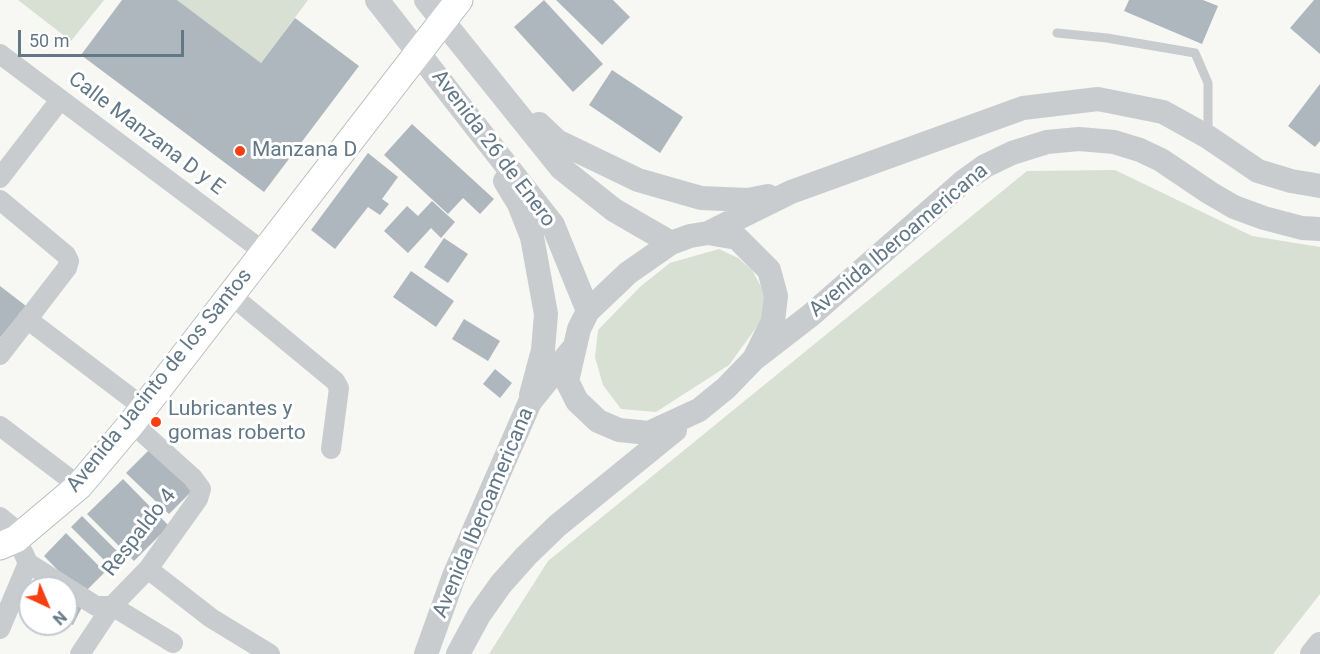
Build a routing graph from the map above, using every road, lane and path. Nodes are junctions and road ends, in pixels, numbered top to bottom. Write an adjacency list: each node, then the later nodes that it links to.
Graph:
1 (377, 0): 4 (street, Avenida 26 de Enero)
2 (443, 7): 4 (main road, Avenida Jacinto de los Santos); 6 (street, Avenida 26 de Enero)
3 (1057, 33): 9 (lane)
4 (419, 52): 8 (street, Avenida 26 de Enero); 17 (main road, Avenida Jacinto de los Santos)
5 (0, 54): 7 (street, Calle Manzana D y E)
6 (489, 77): 12 (street); 16 (street, Avenida 26 de Enero)
7 (60, 100): 10 (street); 17 (street, Calle Manzana D y E)
8 (471, 122): 19 (street, Avenida 26 de Enero); 24 (street)
9 (1208, 137): 11 (street); 12 (street)
10 (0, 178)
11 (1320, 186)
12 (791, 192): 15 (street)
13 (0, 200): 20 (street)
14 (1320, 228): 23 (street, Avenida Iberoamericana)
15 (708, 233): 16 (street); 23 (street)
16 (671, 243): 19 (street)
17 (264, 252): 18 (main road, Avenida Jacinto de los Santos)
18 (231, 296): 26 (main road, Avenida Jacinto de los Santos); 28 (street)
19 (588, 311): 21 (street)
20 (27, 319): 22 (street); 26 (street)
21 (573, 350): 24 (street, Avenida Iberoamericana); 25 (street)
22 (0, 355)
23 (754, 359): 25 (street)
24 (530, 402): 40 (street, Avenida Iberoamericana)
25 (699, 411): 41 (street, Avenida Iberoamericana)
26 (138, 415): 29 (main road, Avenida Jacinto de los Santos); 33 (street, Respaldo 4)
27 (0, 426): 29 (street)
28 (331, 449)
29 (79, 486): 31 (main road, Avenida Jacinto de los Santos)
30 (0, 517): 31 (street)
31 (13, 540): 32 (street)
32 (28, 563): 34 (street); 35 (street)
33 (148, 569): 34 (street, Respaldo 4); 39 (street)
34 (112, 606): 36 (street); 38 (street, Respaldo 4)
35 (0, 629)
36 (173, 643)
37 (1320, 644): 42 (street)
38 (80, 654)
39 (270, 654)
40 (426, 654)
41 (458, 654)
42 (1312, 654)

